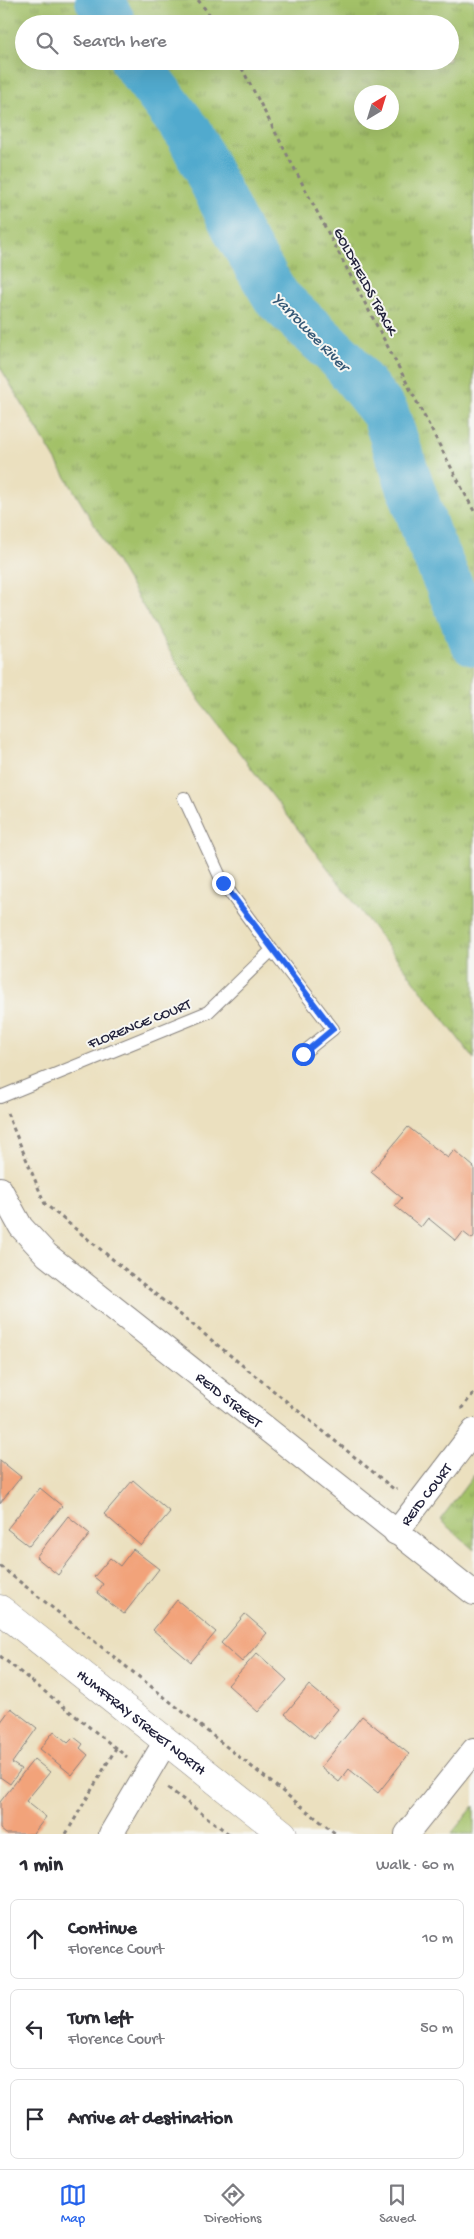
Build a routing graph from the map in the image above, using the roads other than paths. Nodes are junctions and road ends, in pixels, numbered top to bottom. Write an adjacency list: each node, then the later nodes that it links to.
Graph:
1 (184, 798): 2 (lane)
2 (272, 950): 3 (lane); 4 (lane, FLORENCE COURT)
3 (303, 1054)
4 (0, 1097)
5 (0, 1189): 7 (street, REID STREET)
6 (474, 1431): 7 (street, REID COURT)
7 (396, 1533): 8 (street, REID STREET)
8 (474, 1593)
9 (0, 1609): 10 (street, HUMFFRAY STREET NORTH)
10 (166, 1741): 12 (street); 13 (street, HUMFFRAY STREET NORTH)
11 (474, 1750): 14 (street)
12 (111, 1834)
13 (283, 1834)
14 (407, 1834)

